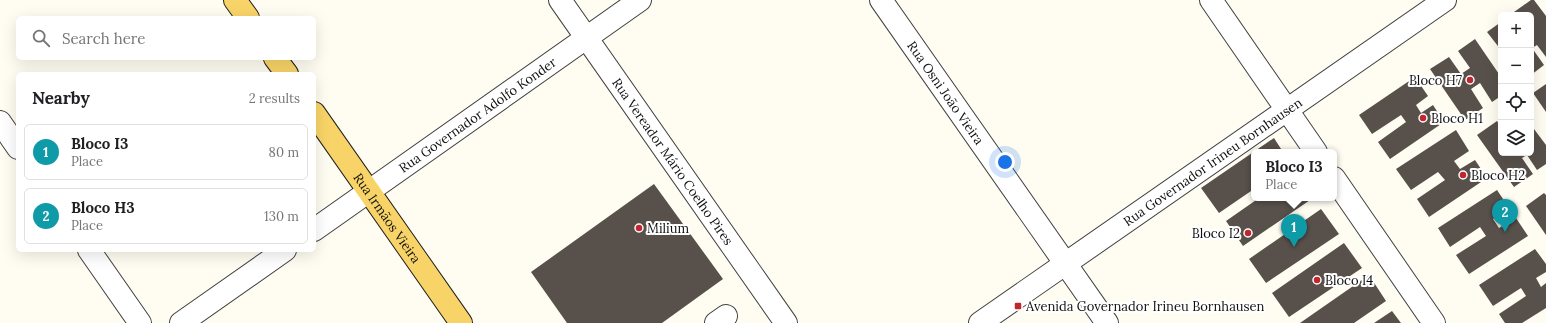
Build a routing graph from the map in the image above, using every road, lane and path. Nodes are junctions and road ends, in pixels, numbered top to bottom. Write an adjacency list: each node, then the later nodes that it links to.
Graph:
1 (235, 0): 7 (main road)
2 (560, 0): 8 (street, Rua Vereador Mário Coelho Pires)
3 (640, 0): 8 (street, Rua Governador Adolfo Konder)
4 (881, 0): 21 (street, Rua Osni João Vieira)
5 (1211, 0): 11 (street)
6 (1445, 0): 11 (street, Rua Governador Irineu Bornhausen)
7 (247, 16)
8 (586, 38): 17 (street, Rua Governador Adolfo Konder); 25 (street, Rua Vereador Mário Coelho Pires)
9 (277, 60): 10 (main road)
10 (286, 72)
11 (1287, 110): 15 (street); 21 (street, Rua Governador Irineu Bornhausen)
12 (316, 116): 17 (main road, Rua Irmãos Vieira)
13 (0, 122): 14 (street)
14 (16, 145)
15 (1314, 149)
16 (1337, 182): 28 (street)
17 (369, 191): 18 (street, Rua Governador Adolfo Konder); 24 (main road, Rua Irmãos Vieira)
18 (316, 229)
19 (90, 252): 22 (street)
20 (282, 252): 23 (street)
21 (1065, 264): 26 (street, Rua Governador Irineu Bornhausen); 27 (street, Rua Osni João Vieira)
22 (140, 323)
23 (181, 323)
24 (461, 323)
25 (786, 323)
26 (980, 323)
27 (1107, 323)
28 (1434, 323)

